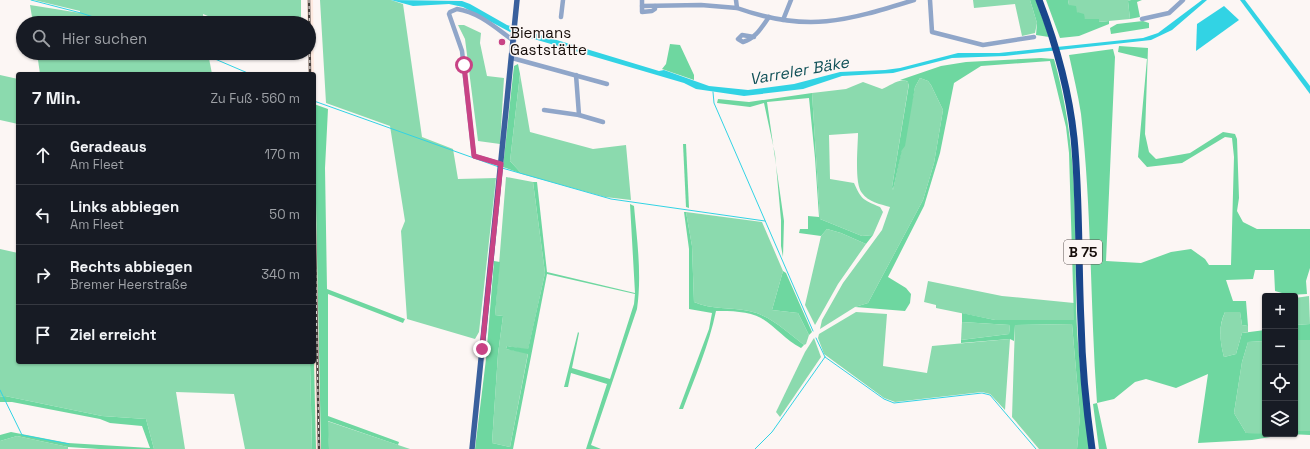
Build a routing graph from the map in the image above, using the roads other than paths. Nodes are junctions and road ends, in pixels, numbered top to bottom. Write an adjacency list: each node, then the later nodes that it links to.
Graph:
1 (518, 0): 18 (main road)
2 (563, 0): 12 (street)
3 (736, 0): 11 (street)
4 (791, 0): 15 (street)
5 (914, 0): 15 (street)
6 (930, 0): 17 (street)
7 (1039, 0): 19 (highway, B 75)
8 (1044, 0): 19 (highway, B 75)
9 (1183, 0): 14 (street)
10 (642, 3): 11 (street)
11 (737, 8): 13 (street)
12 (561, 17)
13 (769, 17): 15 (street); 16 (street)
14 (1142, 19)
15 (783, 20)
16 (754, 37)
17 (1034, 37)
18 (514, 41): 20 (main road); 27 (street)
19 (1056, 41): 21 (highway, B 75)
20 (512, 58): 22 (street); 27 (main road)
21 (1060, 58): 29 (highway, B 75); 30 (highway, B 75)
22 (576, 75): 23 (street); 25 (street)
23 (607, 84)
24 (544, 110): 25 (street)
25 (579, 115): 26 (street)
26 (603, 122)
27 (501, 166): 28 (main road)
28 (472, 449)
29 (1092, 449)
30 (1097, 449)

